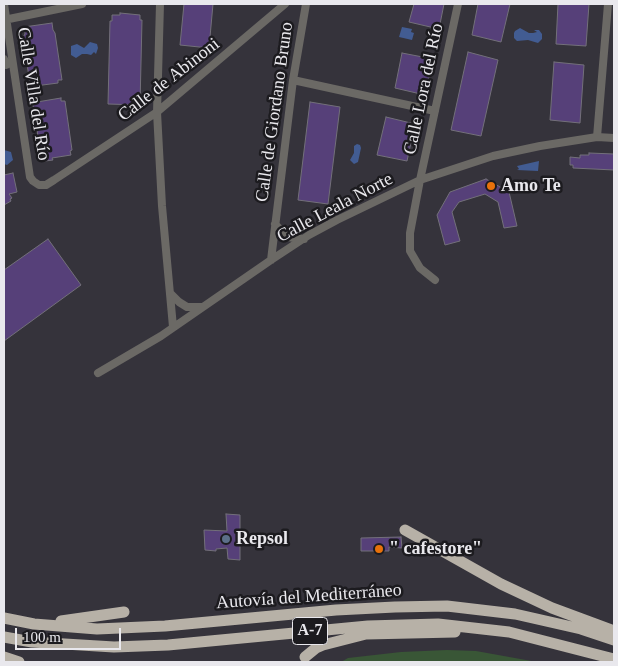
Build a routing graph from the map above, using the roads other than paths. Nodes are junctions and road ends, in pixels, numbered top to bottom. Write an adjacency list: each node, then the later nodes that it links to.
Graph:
1 (4, 4): 8 (street, Calle Villa del Río)
2 (82, 4): 8 (street)
3 (160, 4): 11 (street)
4 (285, 4): 11 (street, Calle de Abinoni)
5 (306, 4): 9 (street, Calle de Giordano Bruno)
6 (458, 4): 10 (street, Calle Lora del Río)
7 (608, 4): 12 (street)
8 (5, 19): 15 (street, Calle Villa del Río)
9 (293, 80): 10 (street); 16 (street, Calle de Giordano Bruno)
10 (435, 111): 14 (street, Calle Lora del Río)
11 (157, 112): 15 (street, Calle de Abinoni); 20 (street)
12 (597, 137): 13 (street, Calle Leala Norte); 14 (street, Calle Leala Norte)
13 (614, 138)
14 (420, 180): 17 (street, Calle Leala Norte); 19 (street, Calle Lora del Río)
15 (40, 185)
16 (275, 224): 17 (street, Calle de Giordano Bruno); 18 (street, Calle de Giordano Bruno)
17 (304, 239): 18 (street, Calle Leala Norte)
18 (271, 260): 21 (street, Calle Leala Norte)
19 (435, 280)
20 (171, 294): 21 (street); 22 (street)
21 (204, 306): 22 (street, Calle Leala Norte)
22 (174, 327): 23 (street, Calle Leala Norte)
23 (98, 373)
24 (405, 530): 29 (highway)
25 (124, 612): 27 (highway)
26 (4, 618): 27 (highway, Autovía del Mediterráneo / A-7)
27 (34, 624): 31 (highway, Autovía del Mediterráneo / A-7)
28 (478, 629): 30 (highway, Autovía del Mediterráneo / A-7); 33 (highway); 34 (highway, Autovía del Mediterráneo / A-7)
29 (614, 631)
30 (4, 637)
31 (614, 640)
32 (4, 657): 35 (highway)
33 (305, 657)
34 (614, 660)
35 (19, 662)

